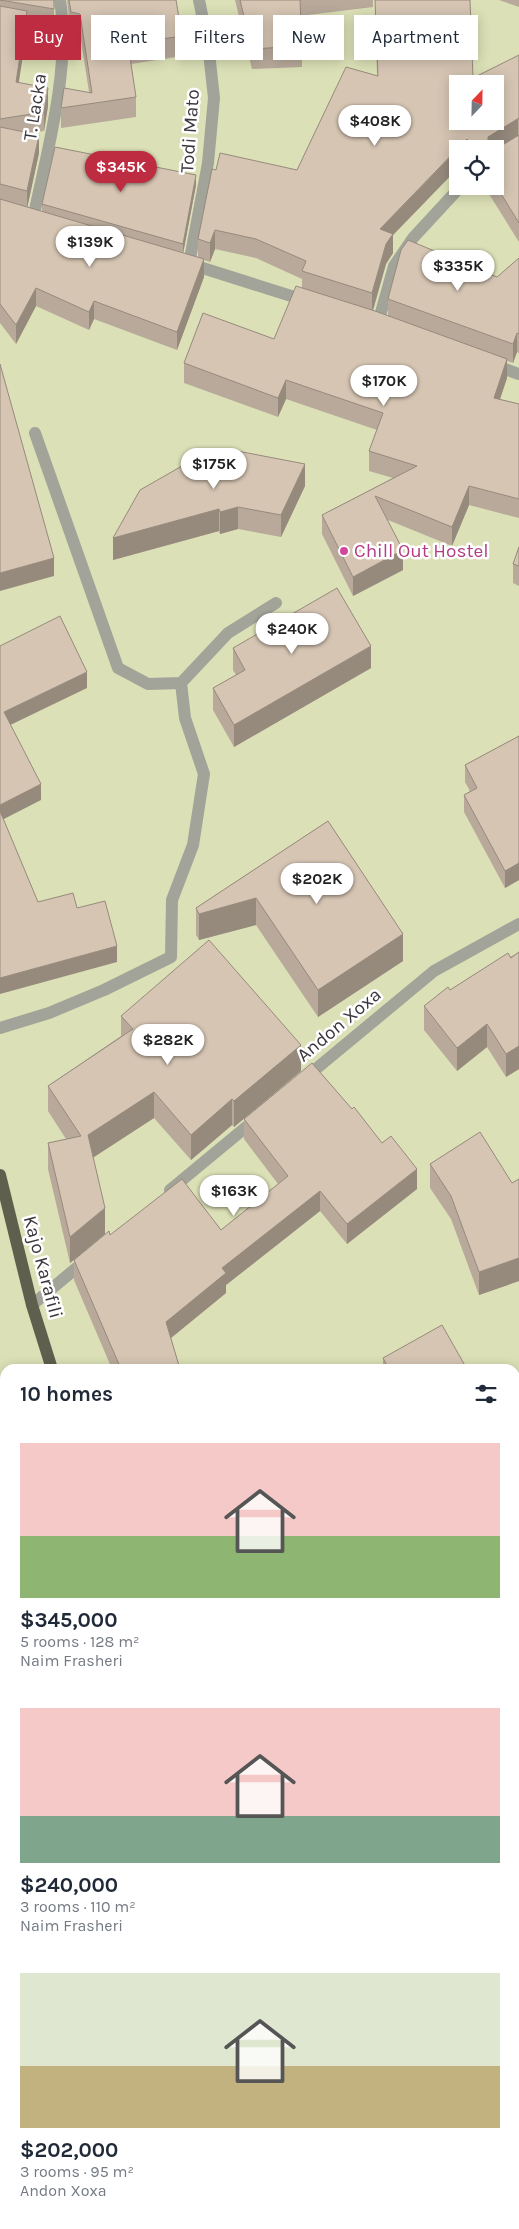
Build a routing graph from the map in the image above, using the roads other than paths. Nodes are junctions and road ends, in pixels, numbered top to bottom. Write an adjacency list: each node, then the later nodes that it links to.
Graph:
1 (60, 0): 4 (street, T. Lacka)
2 (199, 0): 5 (street, Todi Mato)
3 (453, 195): 6 (street)
4 (33, 219)
5 (321, 305)
6 (377, 323)
7 (475, 358): 8 (street)
8 (519, 374)
9 (35, 433): 11 (street)
10 (276, 603): 11 (street)
11 (181, 683): 13 (street)
12 (519, 924): 14 (street, Andon Xoxa)
13 (0, 1028)
14 (297, 1084)
15 (267, 1109): 17 (street)
16 (0, 1175): 19 (main road, Kajo Karafili)
17 (161, 1198)
18 (93, 1254): 19 (street)
19 (32, 1304): 20 (main road, Kajo Karafili)
20 (50, 1364)

